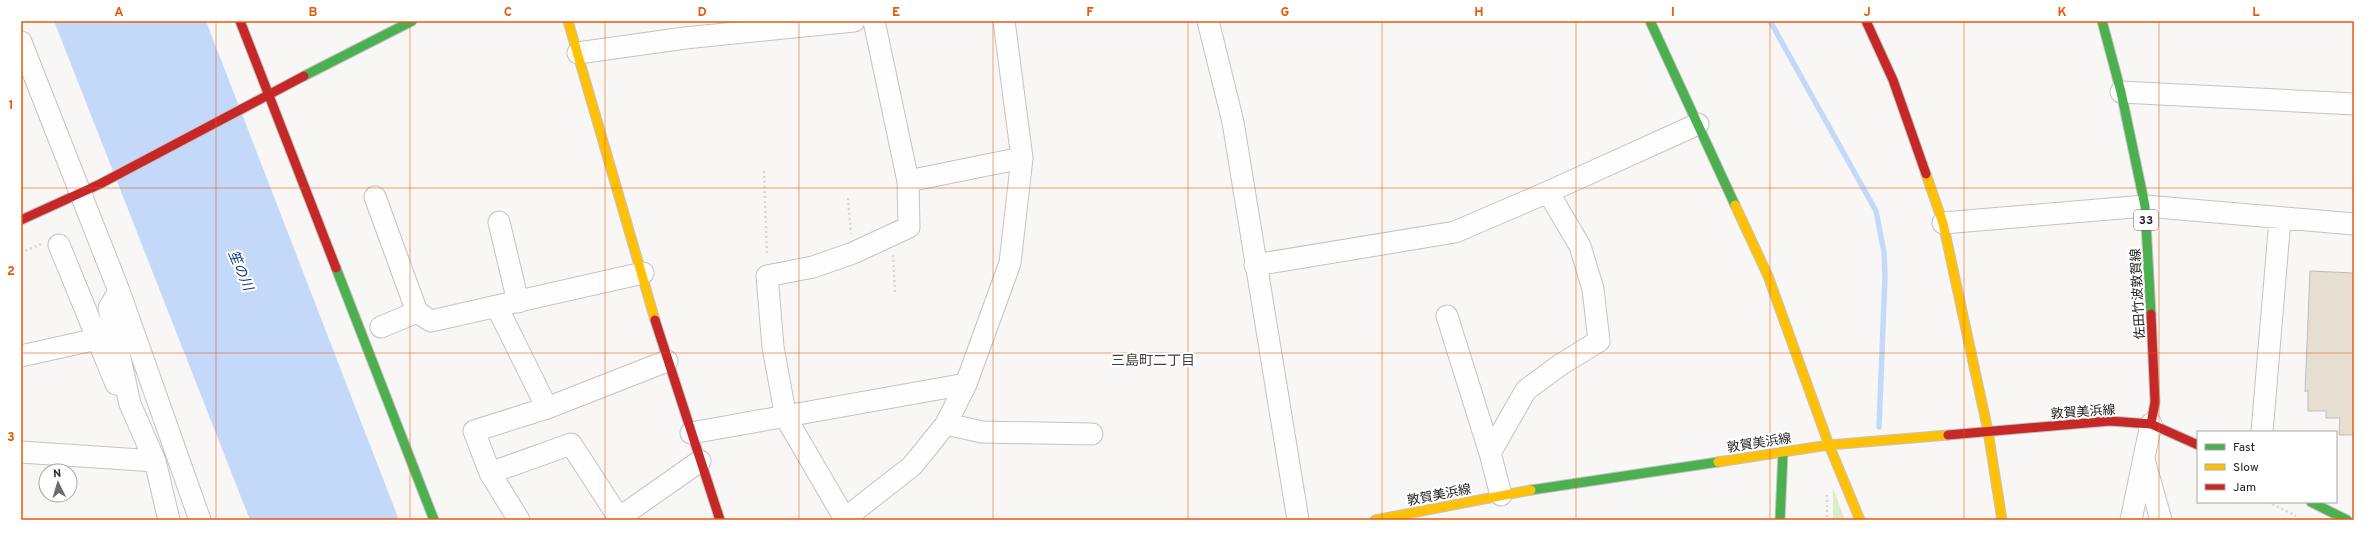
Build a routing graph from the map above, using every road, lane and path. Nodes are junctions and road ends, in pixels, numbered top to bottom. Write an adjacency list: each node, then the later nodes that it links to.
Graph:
1 (240, 21): 14 (street)
2 (412, 21): 14 (street)
3 (568, 21): 12 (street)
4 (854, 21): 12 (street)
5 (874, 21): 19 (street)
6 (1004, 21): 17 (street)
7 (1208, 21): 33 (street)
8 (1650, 21): 16 (street)
9 (1866, 21): 28 (street)
10 (2102, 21): 13 (street, 佐田竹波敦賀線 / 33)
11 (21, 42): 21 (street)
12 (578, 53): 34 (street)
13 (2122, 92): 15 (street); 24 (street, 佐田竹波敦賀線 / 33)
14 (268, 94): 21 (street); 73 (street)
15 (2354, 104)
16 (1698, 124): 20 (street); 56 (street)
17 (1022, 158): 19 (street); 46 (street)
18 (764, 171): 35 (path)
19 (908, 181): 30 (street)
20 (1548, 192): 33 (street); 60 (street)
21 (80, 193): 26 (street); 36 (street)
22 (375, 197): 40 (street)
23 (848, 198): 32 (path)
24 (2145, 206): 25 (street); 28 (street); 51 (street, 佐田竹波敦賀線 / 33)
25 (2280, 219): 29 (street); 52 (street)
26 (21, 220)
27 (499, 222): 38 (street)
28 (1943, 223): 53 (street)
29 (2354, 224)
30 (892, 234): 32 (street); 37 (path)
31 (59, 245): 43 (street)
32 (853, 253): 35 (street)
33 (1255, 265): 76 (street)
34 (643, 273): 38 (street); 45 (street)
35 (767, 276): 49 (street)
36 (119, 291): 47 (street); 72 (street)
37 (895, 292)
38 (518, 302): 39 (street)
39 (497, 307): 40 (street); 48 (street)
40 (417, 312): 42 (street)
41 (1447, 316): 60 (street)
42 (381, 327)
43 (97, 339): 44 (street); 47 (street)
44 (21, 356)
45 (667, 362): 48 (street); 54 (street)
46 (966, 384): 49 (street); 50 (street)
47 (130, 404): 62 (street)
48 (547, 408): 64 (street)
49 (786, 418): 54 (street); 70 (street)
50 (946, 424): 55 (street); 70 (street)
51 (2151, 424): 53 (street, 敦賀美浜線); 57 (street); 61 (street)
52 (2262, 431)
53 (1988, 432): 56 (street, 敦賀美浜線); 80 (street)
54 (691, 433): 63 (street)
55 (1092, 434)
56 (1829, 445): 59 (street, 敦賀美浜線); 79 (street)
57 (2197, 445)
58 (21, 452): 62 (street)
59 (1783, 452): 65 (street, 敦賀美浜線); 78 (street)
60 (1490, 453): 65 (street)
61 (2144, 460): 81 (street); 82 (street)
62 (155, 461): 71 (street)
63 (700, 461): 69 (street); 75 (street)
64 (490, 473): 69 (street); 74 (street)
65 (1501, 495): 77 (street, 敦賀美浜線)
66 (2270, 503): 68 (path)
67 (2314, 503): 83 (street)
68 (2298, 517)
69 (618, 519)
70 (844, 519)
71 (169, 520)
72 (200, 520)
73 (434, 520)
74 (519, 520)
75 (720, 520)
76 (1298, 520)
77 (1375, 520)
78 (1780, 520)
79 (1860, 520)
80 (2002, 520)
81 (2131, 520)
82 (2161, 520)
83 (2348, 520)

